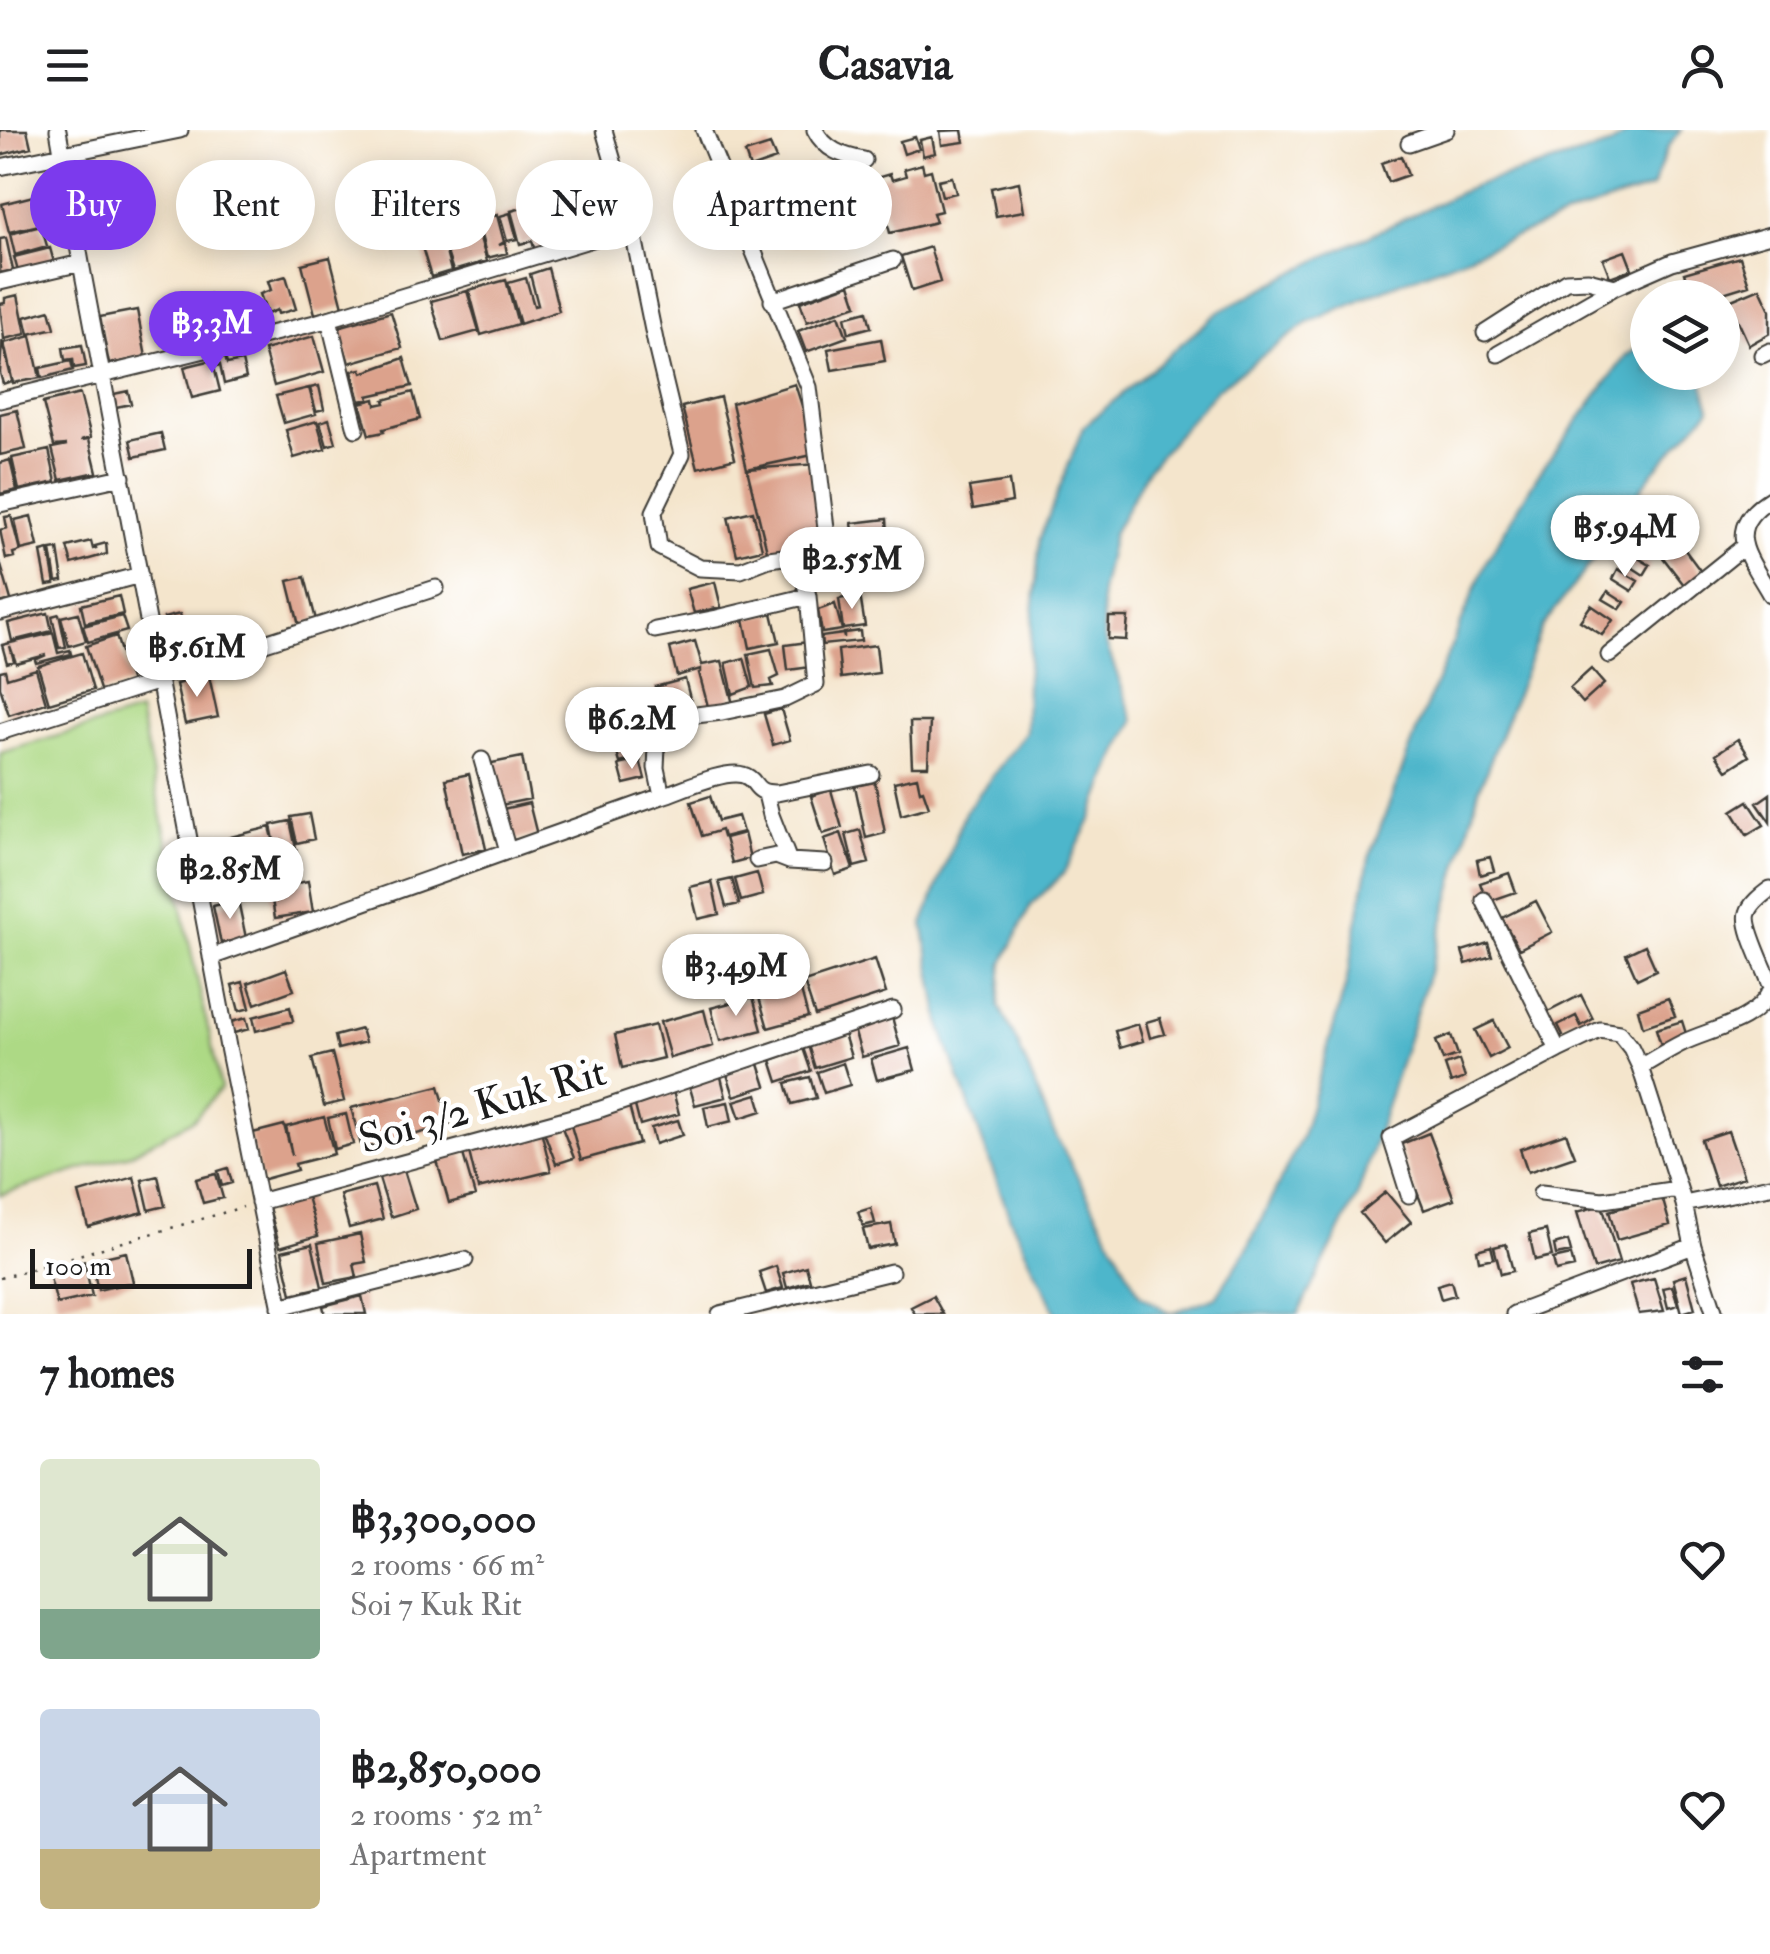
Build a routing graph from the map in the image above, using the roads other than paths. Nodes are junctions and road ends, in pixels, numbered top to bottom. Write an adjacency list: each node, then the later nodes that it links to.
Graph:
1 (58, 130): 8 (street)
2 (180, 130): 8 (street)
3 (604, 130): 9 (street)
4 (704, 130): 19 (street)
5 (816, 130): 10 (street)
6 (1446, 130): 7 (street)
7 (1409, 143)
8 (62, 156): 11 (street); 16 (street)
9 (613, 160)
10 (864, 160)
11 (0, 167)
12 (1770, 235): 18 (street)
13 (555, 250): 20 (street)
14 (637, 250): 30 (street)
15 (893, 260): 19 (street)
16 (81, 263): 17 (street); 23 (street)
17 (0, 282)
18 (1616, 286): 21 (street); 22 (street)
19 (772, 301): 30 (street)
20 (329, 318): 23 (street); 25 (street)
21 (1486, 333)
22 (1498, 354)
23 (102, 374): 24 (street); 26 (street)
24 (0, 400)
25 (356, 429)
26 (122, 477): 28 (street); 31 (street)
27 (1770, 500): 29 (street)
28 (0, 504)
29 (1742, 547): 33 (street); 37 (street)
30 (798, 556): 34 (street)
31 (140, 575): 35 (street); 38 (street)
32 (436, 588): 38 (street)
33 (1770, 594)
34 (808, 596): 36 (street); 43 (street)
35 (0, 612)
36 (655, 630)
37 (1609, 655)
38 (159, 679): 39 (street); 50 (street)
39 (0, 732)
40 (482, 760): 44 (street)
41 (871, 774): 42 (street)
42 (766, 794): 43 (street); 46 (street)
43 (662, 796): 44 (street)
44 (508, 852): 50 (street)
45 (756, 860): 46 (street)
46 (789, 861): 47 (street)
47 (825, 863)
48 (1770, 889): 51 (street)
49 (1484, 900): 54 (street)
50 (211, 958): 62 (street)
51 (1770, 983)
52 (1770, 992): 56 (street)
53 (893, 1010): 62 (street, Soi 3/2 Kuk Rit)
54 (1558, 1050): 56 (street); 57 (street)
55 (1499, 1058): 57 (street)
56 (1640, 1066): 61 (street)
57 (1509, 1076): 60 (street)
58 (1770, 1186): 61 (street)
59 (1542, 1193): 61 (street)
60 (1409, 1195)
61 (1681, 1197): 63 (street)
62 (259, 1202): 66 (street)
63 (1693, 1246): 68 (street); 69 (street)
64 (465, 1260): 66 (street)
65 (890, 1272): 67 (street)
66 (281, 1311)
67 (720, 1314)
68 (1514, 1314)
69 (1715, 1314)

